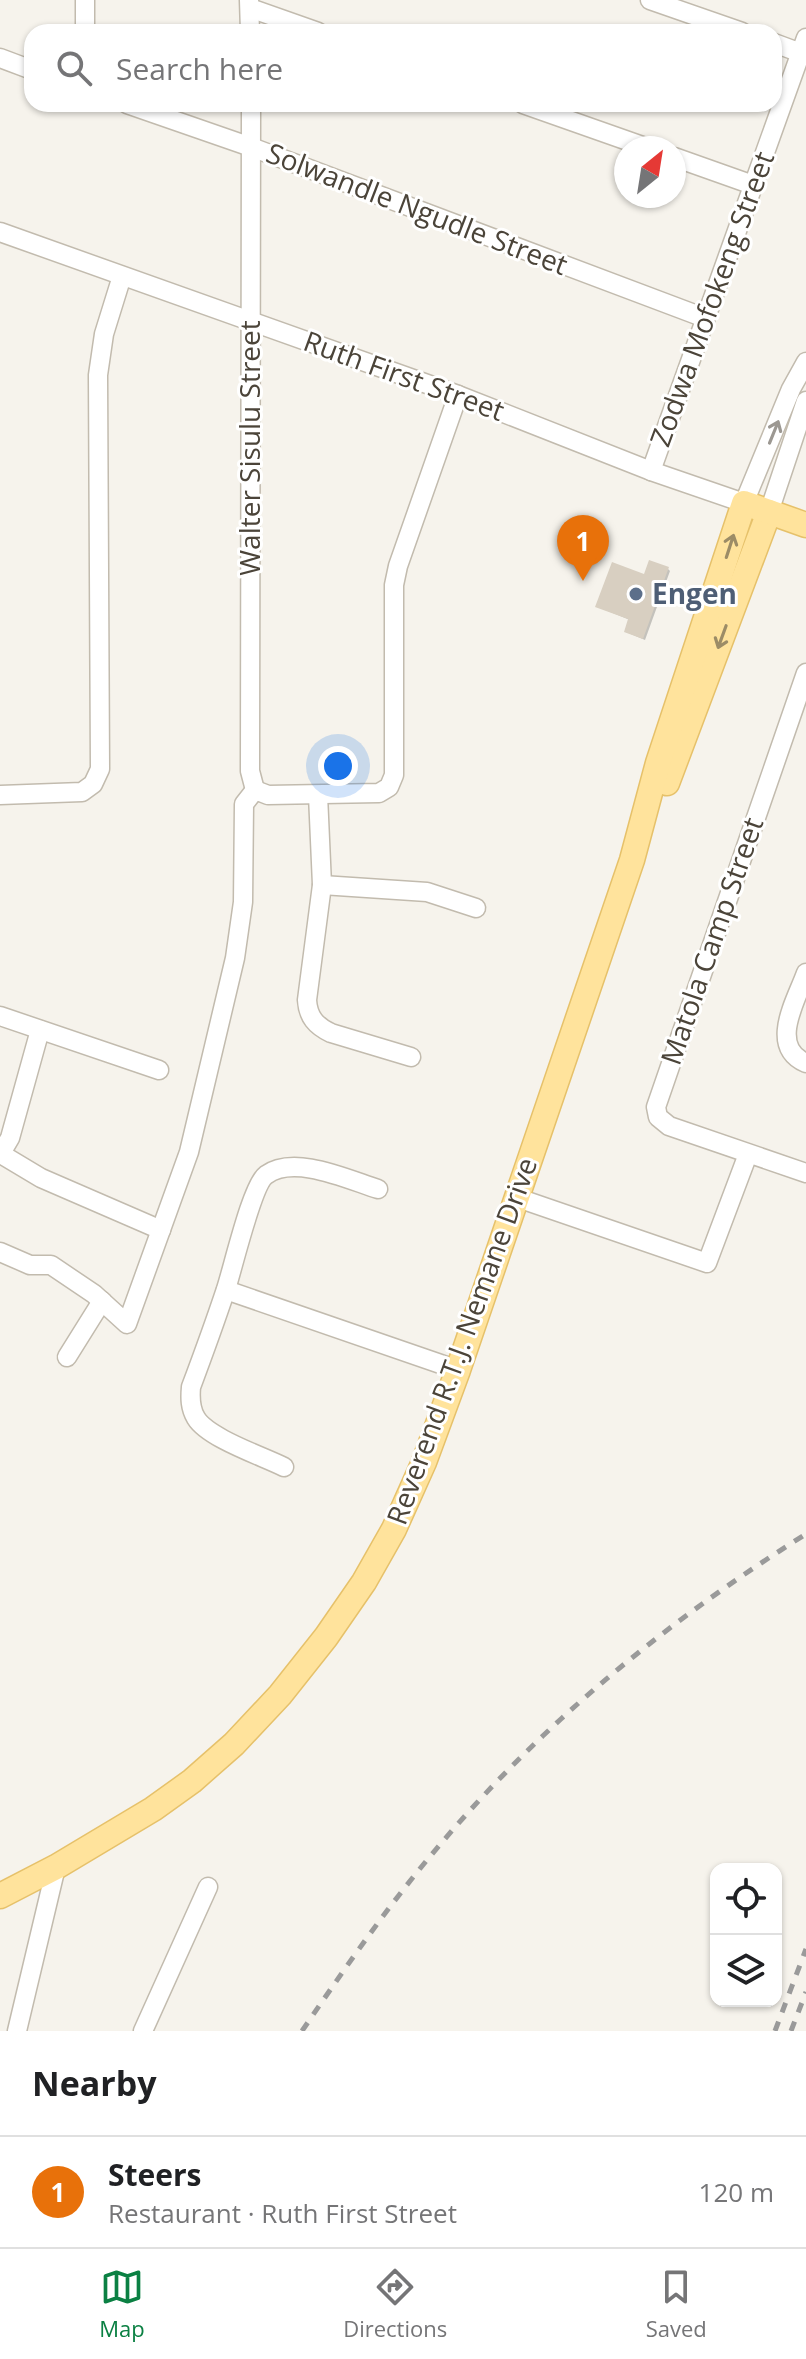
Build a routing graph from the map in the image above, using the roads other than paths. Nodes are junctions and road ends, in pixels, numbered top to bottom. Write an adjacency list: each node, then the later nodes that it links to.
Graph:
1 (85, 0): 5 (street)
2 (650, 0): 4 (street)
3 (250, 4): 6 (street)
4 (673, 4): 7 (street)
5 (85, 24)
6 (299, 24)
7 (722, 24)
8 (782, 44): 9 (street)
9 (803, 45): 12 (street, Zodwa Mofokeng Street)
10 (0, 58): 11 (street)
11 (24, 67)
12 (782, 104)
13 (150, 112): 18 (street, Solwandle Ngudle Street)
14 (251, 112): 18 (street, Walter Sisulu Street)
15 (546, 112): 17 (street)
16 (779, 112): 20 (street, Zodwa Mofokeng Street)
17 (614, 136)
18 (251, 147): 23 (street, Solwandle Ngudle Street); 24 (street, Walter Sisulu Street)
19 (686, 161): 20 (street)
20 (753, 185): 23 (street, Zodwa Mofokeng Street)
21 (0, 232): 22 (street, Ruth First Street)
22 (122, 276): 24 (street, Ruth First Street); 34 (street)
23 (705, 318): 28 (street, Zodwa Mofokeng Street)
24 (251, 320): 26 (street, Ruth First Street); 33 (street, Walter Sisulu Street)
25 (806, 362): 29 (street, Reverend R.T.J. Nemane Drive, one-way to 25)
26 (458, 395): 28 (street, Ruth First Street); 35 (street)
27 (806, 401): 30 (street, Reverend R.T.J. Nemane Drive)
28 (651, 471): 29 (street, Ruth First Street)
29 (744, 503): 30 (main road, Ruth First Street); 36 (main road, Reverend R.T.J. Nemane Drive, one-way to 29)
30 (769, 512): 31 (main road, Ruth First Street); 36 (main road, Reverend R.T.J. Nemane Drive, one-way to 36)
31 (806, 525)
32 (806, 673): 46 (street, Matola Camp Street)
33 (255, 790): 35 (street); 50 (street)
34 (0, 795)
35 (318, 795): 37 (street)
36 (632, 860): 49 (main road, Reverend R.T.J. Nemane Drive)
37 (322, 885): 38 (street); 42 (street)
38 (476, 908)
39 (806, 973): 43 (street)
40 (0, 1016): 41 (street)
41 (40, 1030): 44 (street); 45 (street)
42 (411, 1057)
43 (806, 1063)
44 (159, 1070)
45 (2, 1150): 50 (street)
46 (748, 1154): 47 (street); 49 (street)
47 (806, 1173)
48 (378, 1189): 52 (street)
49 (515, 1197): 55 (main road, Reverend R.T.J. Nemane Drive)
50 (161, 1230): 53 (street)
51 (0, 1252): 53 (street)
52 (226, 1290): 55 (street); 56 (street)
53 (102, 1301): 54 (street)
54 (67, 1357)
55 (458, 1370): 57 (main road, Reverend R.T.J. Nemane Drive)
56 (284, 1467)
57 (56, 1867): 59 (main road, Reverend R.T.J. Nemane Drive); 60 (street)
58 (208, 1887): 61 (street)
59 (0, 1896)
60 (17, 2031)
61 (143, 2031)

